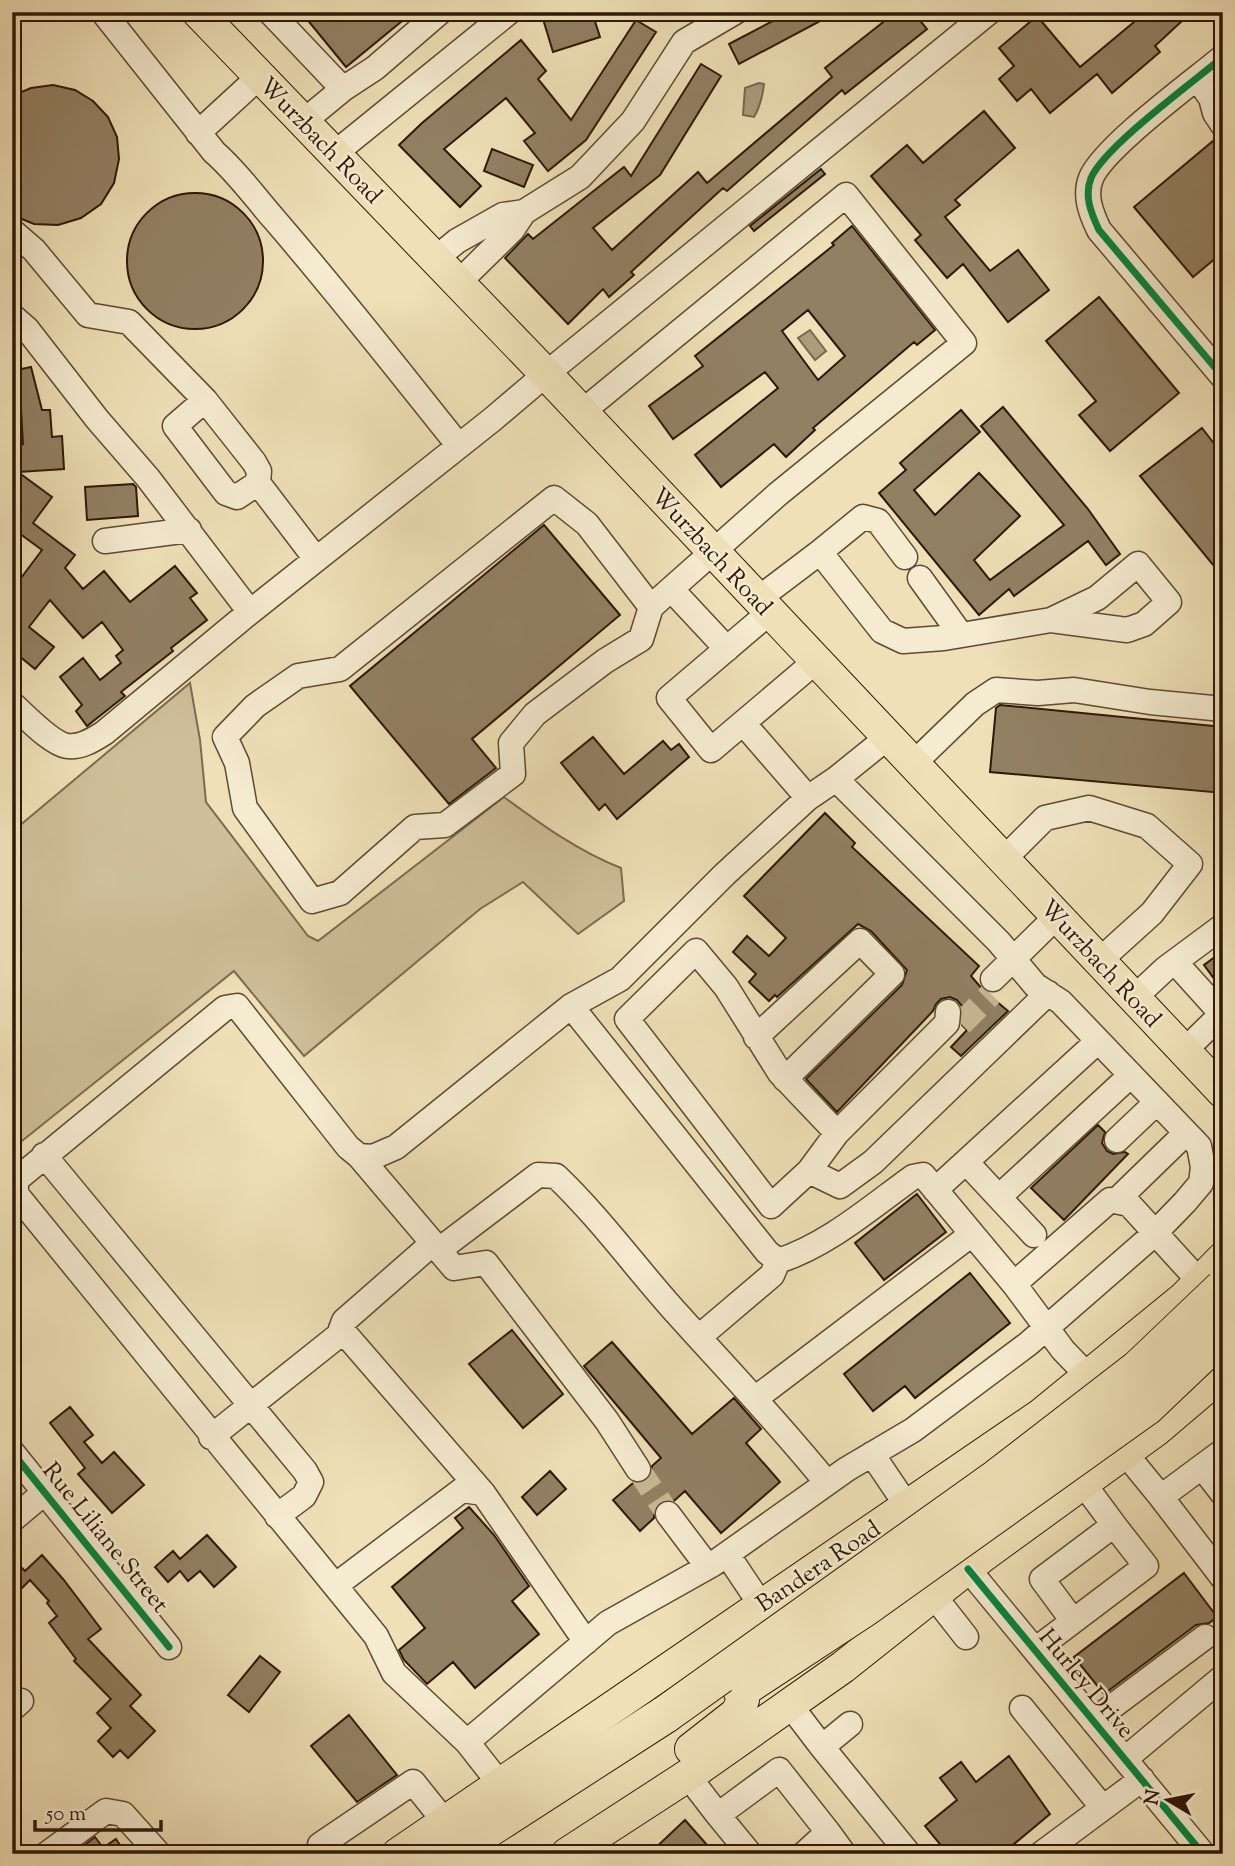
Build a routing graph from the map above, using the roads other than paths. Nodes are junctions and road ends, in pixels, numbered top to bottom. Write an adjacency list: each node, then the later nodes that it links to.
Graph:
1 (103, 12): 14 (street)
2 (198, 12): 9 (main road, Wurzbach Road)
3 (270, 12): 11 (street)
4 (440, 12): 11 (street)
5 (509, 12): 15 (street)
6 (734, 12): 16 (street)
7 (989, 12): 21 (street)
8 (1223, 57): 10 (street)
9 (260, 76): 13 (main road, Wurzbach Road); 14 (street)
10 (1197, 78): 12 (street); 22 (street)
11 (343, 89): 13 (street)
12 (1220, 112)
13 (303, 122): 15 (main road, Wurzbach Road)
14 (198, 133): 25 (street)
15 (334, 154): 18 (main road, Wurzbach Road)
16 (524, 212): 18 (street); 19 (street)
17 (12, 231): 23 (street)
18 (435, 260): 19 (main road, Wurzbach Road)
19 (458, 283): 21 (main road, Wurzbach Road)
20 (12, 316): 27 (street)
21 (546, 374): 24 (main road, Wurzbach Road); 25 (street)
22 (1223, 377)
23 (205, 400): 26 (street); 26 (street)
24 (582, 412): 29 (main road, Wurzbach Road); 29 (street)
25 (459, 446): 32 (street)
26 (258, 483): 32 (street)
27 (189, 530): 28 (street); 37 (street)
28 (105, 541)
29 (713, 551): 34 (street); 35 (main road, Wurzbach Road)
30 (820, 552): 31 (street); 35 (street); 39 (street)
31 (905, 557)
32 (316, 559): 37 (street)
33 (920, 578): 39 (street)
34 (671, 589): 36 (street); 40 (street)
35 (764, 605): 40 (street); 41 (main road, Wurzbach Road)
36 (651, 607): 36 (street)
37 (250, 612): 42 (street)
38 (1051, 621): 39 (street)
39 (961, 635)
40 (727, 649): 44 (street)
41 (816, 661): 44 (street); 45 (main road, Wurzbach Road)
42 (12, 704)
43 (1223, 709): 46 (street)
44 (743, 723): 48 (street)
45 (888, 737): 46 (main road, Wurzbach Road); 47 (street)
46 (913, 764): 49 (main road, Wurzbach Road)
47 (836, 779): 48 (street); 52 (street)
48 (808, 798): 58 (street)
49 (1004, 859): 50 (main road, Wurzbach Road); 53 (street)
50 (1057, 916): 52 (street); 53 (main road, Wurzbach Road)
51 (1223, 926): 54 (street)
52 (1014, 960): 55 (street); 56 (street)
53 (1099, 961): 57 (main road, Wurzbach Road)
54 (1175, 962): 57 (street); 59 (street)
55 (987, 986)
56 (1048, 993): 62 (street); 74 (street)
57 (1134, 998): 63 (main road, Wurzbach Road)
58 (571, 1006): 72 (street); 83 (street)
59 (1222, 1013): 63 (street)
60 (952, 1020): 68 (street)
61 (756, 1037): 65 (street); 65 (street); 74 (street)
62 (1098, 1041): 64 (street); 73 (street)
63 (1184, 1051): 66 (main road, Wurzbach Road)
64 (1131, 1075): 67 (street); 76 (street)
65 (785, 1079): 68 (street)
66 (1221, 1085)
67 (1157, 1102): 69 (street); 70 (street)
68 (837, 1133): 74 (street)
69 (1186, 1133): 77 (street); 78 (street)
70 (1117, 1140)
71 (44, 1156): 72 (street); 93 (street); 94 (street)
72 (359, 1156): 81 (street)
73 (967, 1163): 75 (street); 76 (street)
74 (809, 1171)
75 (935, 1190): 79 (street); 83 (street)
76 (1000, 1196): 80 (street)
77 (1116, 1201): 78 (street); 84 (street)
78 (1156, 1232): 85 (street); 86 (street)
79 (972, 1234): 84 (street); 92 (street)
80 (1034, 1235)
81 (436, 1246): 87 (street); 89 (street); 100 (street)
82 (1223, 1258): 85 (main road, Bandera Road)
83 (778, 1261): 89 (street)
84 (1014, 1284): 86 (street)
85 (1211, 1285): 91 (main road, Bandera Road); 130 (highway, bridge)
86 (1046, 1326): 91 (street); 98 (street)
87 (341, 1329): 93 (street); 104 (street)
88 (1223, 1335): 130 (highway, bridge)
89 (699, 1337): 92 (street)
90 (1223, 1373): 97 (main road)
91 (1088, 1376): 108 (main road, Bandera Road)
92 (756, 1398): 101 (street)
93 (250, 1406): 94 (street); 109 (street)
94 (211, 1437): 109 (street)
95 (1223, 1451): 99 (street)
96 (12, 1452): 103 (street, Rue Liliane Street)
97 (1125, 1453): 102 (main road); 106 (street)
98 (872, 1454): 101 (street); 108 (street)
99 (1202, 1466): 105 (street); 106 (street)
100 (638, 1469)
101 (827, 1483): 112 (street)
102 (1083, 1483): 111 (street); 114 (main road)
103 (44, 1492): 110 (street); 123 (street, Rue Liliane Street)
104 (483, 1493): 115 (street); 122 (street)
105 (1223, 1494)
106 (1161, 1497): 113 (street)
107 (668, 1514): 112 (street)
108 (895, 1514): 117 (main road, Bandera Road); 119 (main road)
109 (277, 1516): 115 (street)
110 (12, 1520)
111 (1114, 1525): 118 (street); 118 (street)
112 (717, 1560): 117 (street); 122 (street)
113 (1220, 1567)
114 (968, 1569): 116 (main road); 124 (street, Hurley Drive)
115 (336, 1585): 132 (street)
116 (934, 1596): 119 (main road); 120 (street)
117 (761, 1605): 126 (main road, Bandera Road)
118 (1073, 1622): 124 (street)
119 (898, 1624): 127 (main road)
120 (966, 1637)
121 (1205, 1637): 129 (street)
122 (586, 1642): 132 (street)
123 (169, 1647)
124 (1035, 1650): 129 (street, Hurley Drive)
125 (1223, 1677): 134 (street)
126 (615, 1705): 137 (main road, Bandera Road); 142 (main road)
127 (790, 1705): 133 (street); 135 (main road)
128 (1022, 1708): 138 (street)
129 (1094, 1721): 134 (street, Hurley Drive)
130 (673, 1723): 141 (highway); 147 (highway)
131 (850, 1724): 133 (street)
132 (467, 1742): 137 (street)
133 (822, 1747): 151 (street)
134 (1125, 1759): 136 (street, Hurley Drive)
135 (688, 1776): 139 (street); 142 (main road)
136 (1142, 1779): 138 (street); 153 (street, Hurley Drive)
137 (500, 1784): 141 (main road, Bandera Road)
138 (1103, 1808): 152 (street)
139 (718, 1815): 140 (street); 148 (street)
140 (828, 1832): 149 (street); 150 (street)
141 (447, 1838): 145 (street); 146 (main road, Bandera Road)
142 (575, 1849)
143 (47, 1854): 144 (street)
144 (159, 1854)
145 (326, 1854)
146 (398, 1854)
147 (493, 1854)
148 (750, 1854)
149 (804, 1854)
150 (844, 1854)
151 (909, 1854)
152 (1041, 1854)
153 (1203, 1854)

